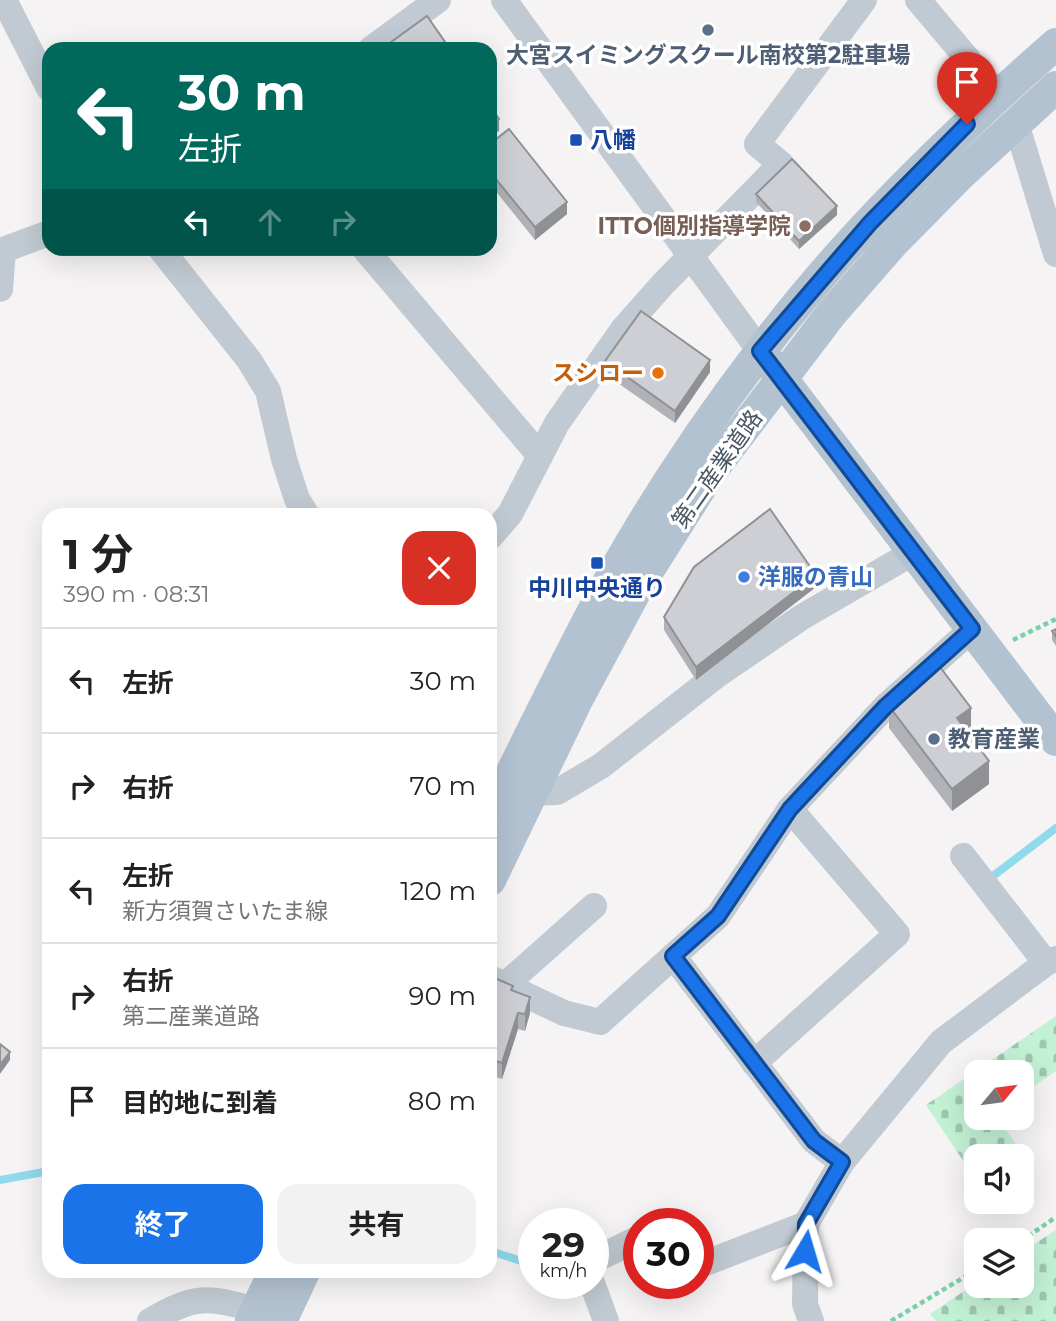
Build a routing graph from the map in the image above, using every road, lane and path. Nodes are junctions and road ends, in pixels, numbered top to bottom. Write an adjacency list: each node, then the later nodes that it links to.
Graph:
1 (4, 0): 8 (street)
2 (438, 0): 6 (street)
3 (504, 0): 17 (street)
4 (864, 0): 17 (street)
5 (918, 0): 10 (street)
6 (381, 42)
7 (1056, 44): 10 (main road, 第二産業道路)
8 (42, 74)
9 (1056, 87): 11 (main road, 第二産業道路)
10 (998, 95): 19 (main road, 第二産業道路)
11 (1016, 123): 14 (street); 20 (main road, 第二産業道路)
12 (42, 236): 13 (street)
13 (2, 251): 18 (street)
14 (1056, 254)
15 (166, 256): 22 (street)
16 (371, 256): 21 (street)
17 (691, 257): 19 (street); 21 (street)
18 (0, 289)
19 (760, 351): 20 (main road); 30 (main road, 第二産業道路)
20 (781, 377): 24 (main road); 29 (main road, 第二産業道路)
21 (540, 456): 23 (street)
22 (302, 508)
23 (497, 529)
24 (914, 552): 26 (main road); 29 (street)
25 (1056, 619): 27 (path)
26 (972, 629): 28 (main road); 31 (street)
27 (1012, 640)
28 (1056, 740)
29 (532, 793): 33 (main road, 第二産業道路)
30 (497, 803)
31 (790, 809): 35 (street); 38 (street)
32 (963, 856): 36 (street)
33 (497, 866)
34 (594, 906): 37 (street)
35 (673, 956): 37 (street); 38 (street)
36 (1051, 961): 39 (street)
37 (497, 982)
38 (754, 1063): 39 (street)
39 (842, 1162): 41 (street)
40 (1056, 1217): 42 (path)
41 (806, 1224): 43 (street); 51 (street)
42 (1034, 1232)
43 (714, 1260)
44 (964, 1277): 52 (path)
45 (273, 1278): 48 (main road)
46 (298, 1278): 48 (main road)
47 (598, 1299): 50 (street)
48 (262, 1317): 49 (street)
49 (150, 1321)
50 (606, 1321)
51 (811, 1321)
52 (891, 1321)

